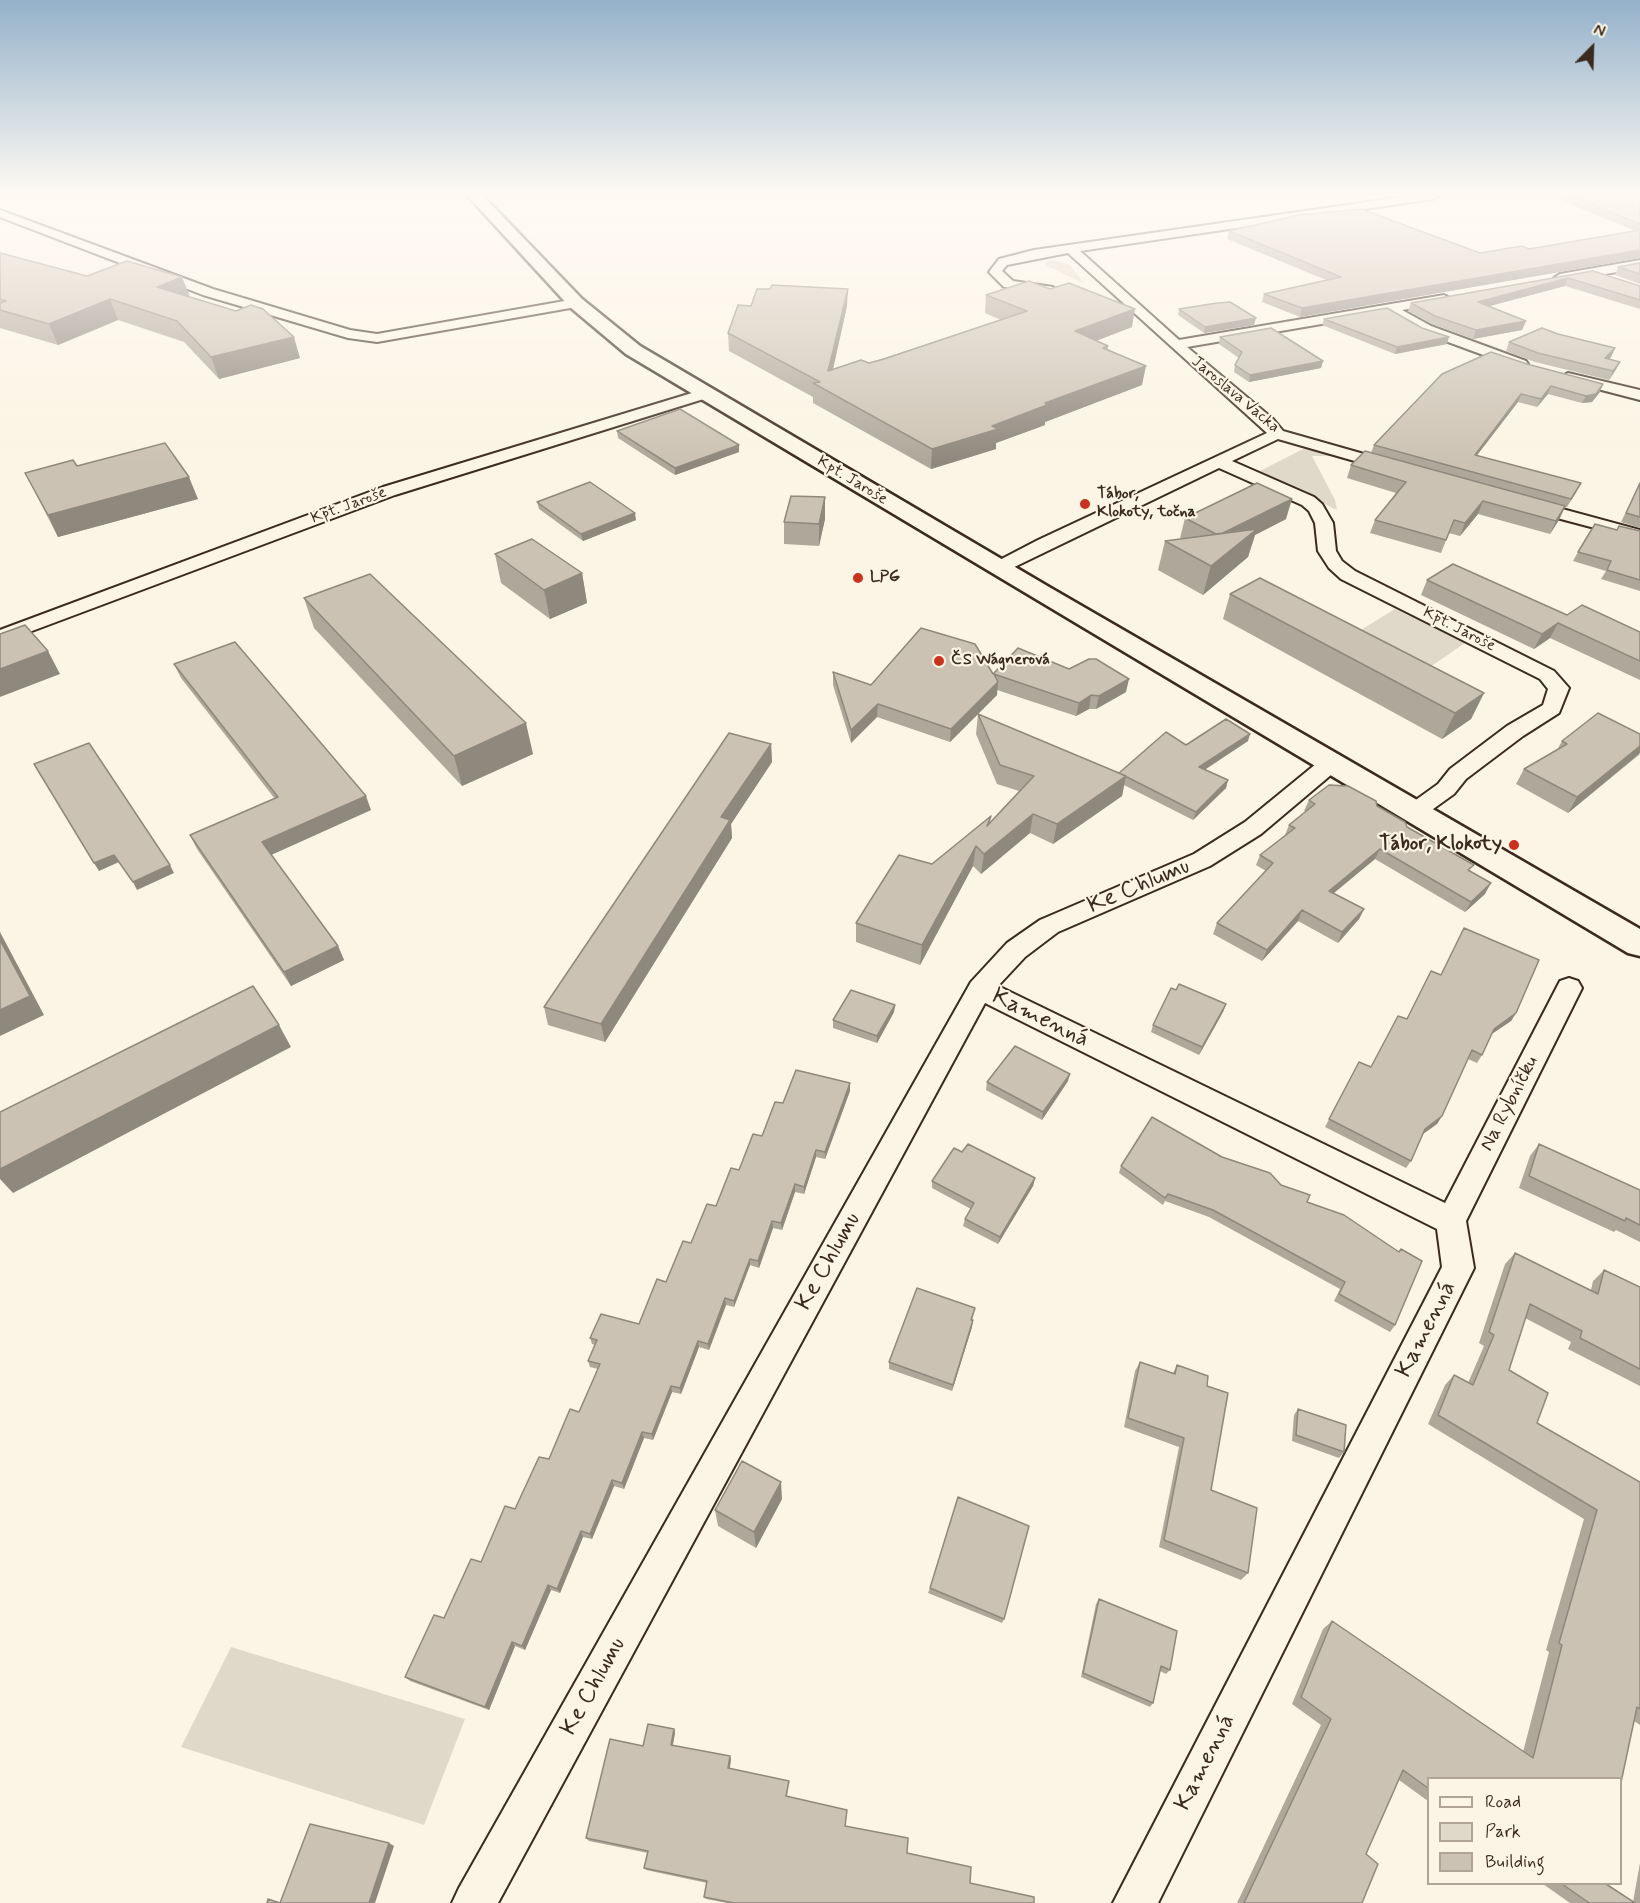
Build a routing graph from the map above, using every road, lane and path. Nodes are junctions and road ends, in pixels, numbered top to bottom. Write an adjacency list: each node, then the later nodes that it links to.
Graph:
1 (189, 285): 9 (street)
2 (559, 285): 9 (street, Kpt. Jaroše)
3 (1013, 285): 5 (street)
4 (1108, 285): 6 (street, Jaroslava Vacka)
5 (1059, 290)
6 (1113, 290): 7 (street); 11 (street, Jaroslava Vacka)
7 (1094, 291)
8 (1456, 297): 10 (street)
9 (576, 303): 12 (street, Kpt. Jaroše)
10 (1389, 309): 11 (street); 13 (street)
11 (1176, 345): 14 (street, Jaroslava Vacka)
12 (705, 394): 19 (street, Kpt. Jaroše); 20 (street, Kpt. Jaroše)
13 (1640, 395)
14 (1277, 434): 15 (street); 16 (street, Jaroslava Vacka)
15 (1217, 461): 19 (street); 22 (street, Kpt. Jaroše)
16 (1404, 470)
17 (1517, 501): 18 (street)
18 (1640, 536)
19 (998, 568): 21 (street, Kpt. Jaroše)
20 (0, 637)
21 (1330, 764): 22 (street, Kpt. Jaroše); 25 (street, Ke Chlumu)
22 (1414, 812): 23 (street, Kpt. Jaroše)
23 (1640, 944)
24 (1569, 988): 26 (street, Na Rybníčku)
25 (980, 989): 26 (street, Kamenná); 27 (street, Ke Chlumu)
26 (1451, 1221): 28 (street, Kamenná)
27 (474, 1903)
28 (1135, 1903)

